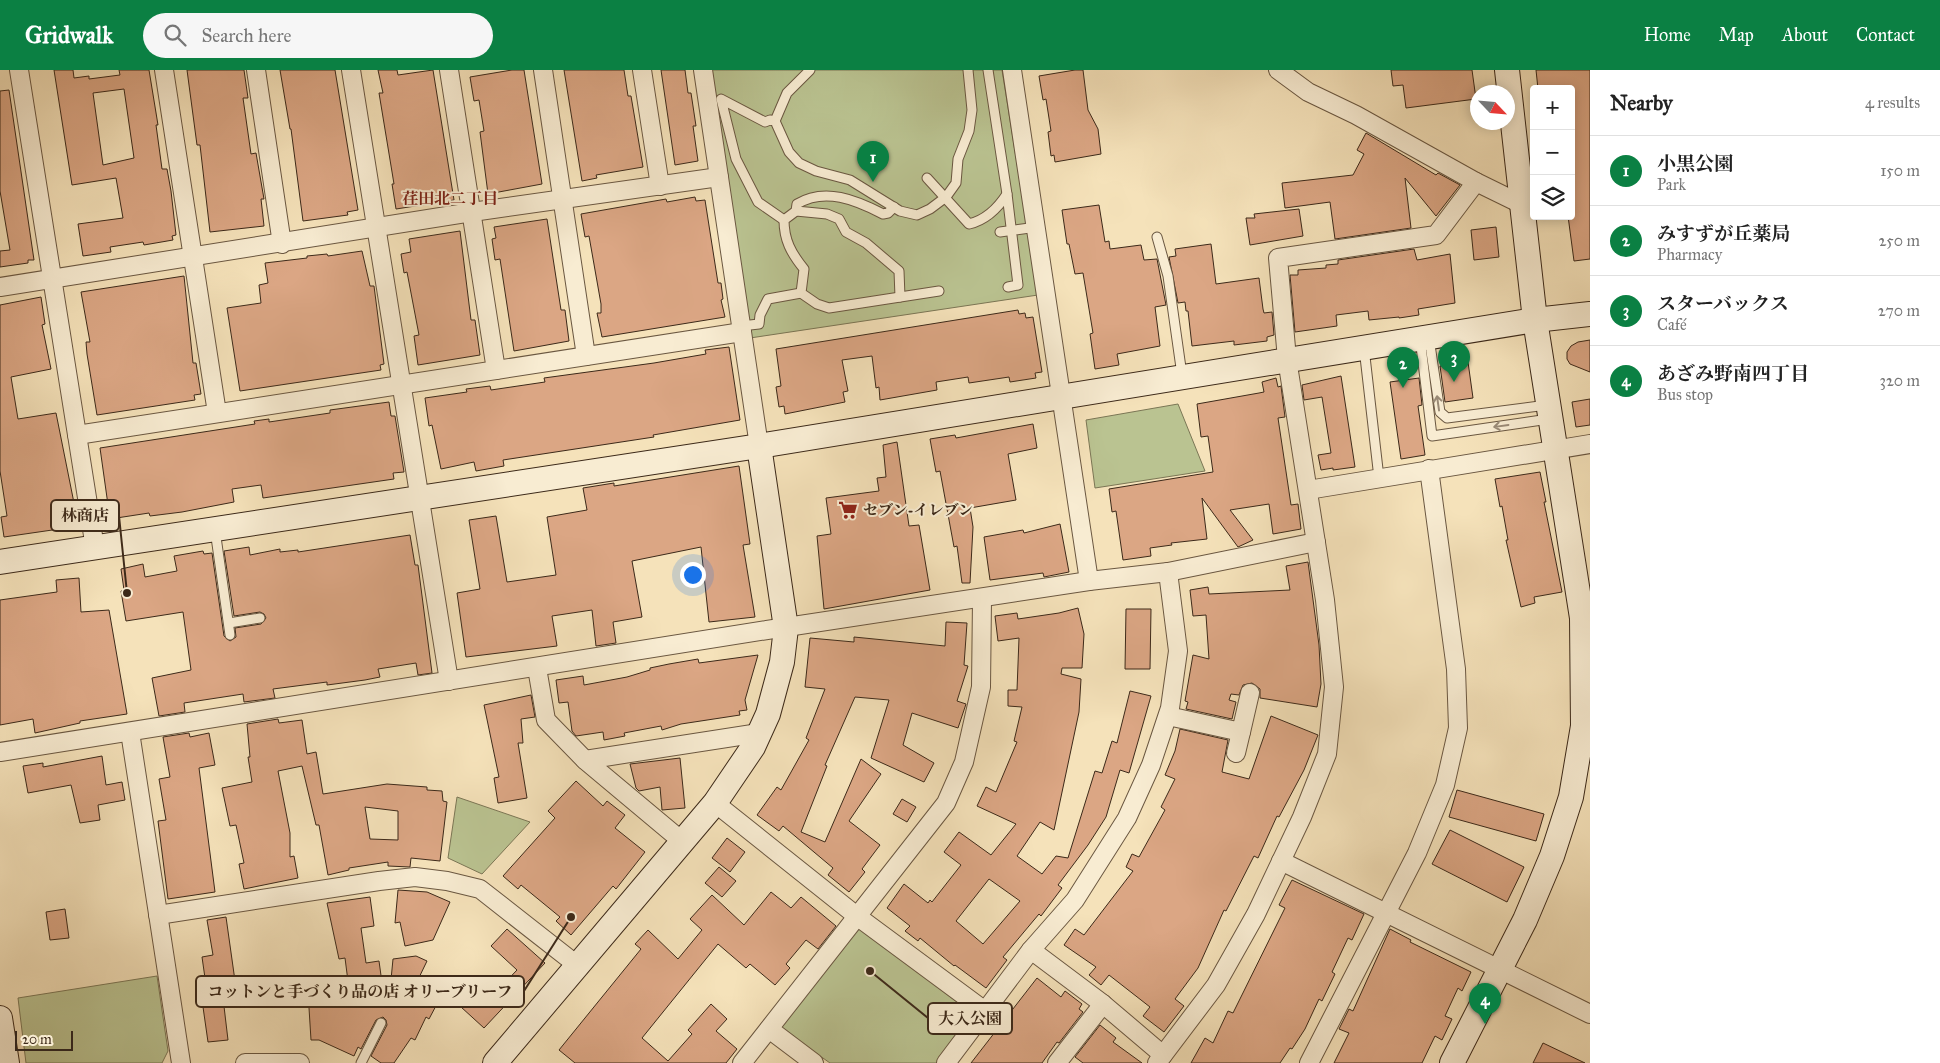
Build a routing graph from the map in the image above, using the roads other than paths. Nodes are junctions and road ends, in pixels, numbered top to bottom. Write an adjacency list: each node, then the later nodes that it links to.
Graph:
1 (19, 70): 35 (street)
2 (164, 70): 34 (street)
3 (256, 70): 33 (street)
4 (351, 70): 29 (street)
5 (449, 70): 26 (street)
6 (542, 70): 22 (street)
7 (642, 70): 19 (street)
8 (703, 70): 16 (street)
9 (810, 70): 15 (lane)
10 (968, 70): 21 (lane)
11 (988, 70): 20 (lane)
12 (1012, 70): 28 (street)
13 (1278, 70): 18 (street)
14 (1507, 70): 23 (street)
15 (775, 121): 24 (lane); 27 (lane)
16 (719, 177): 19 (street); 43 (street)
17 (927, 178): 21 (lane)
18 (1476, 182): 23 (street); 47 (street)
19 (660, 186): 22 (street)
20 (1007, 194): 21 (lane); 30 (lane)
21 (946, 197): 24 (lane)
22 (562, 199): 26 (street); 46 (street)
23 (1522, 204): 42 (street)
24 (894, 207): 25 (lane)
25 (796, 211): 27 (lane); 40 (lane)
26 (472, 212): 29 (street); 48 (street)
27 (784, 220): 39 (lane)
28 (1037, 227): 30 (lane); 51 (street)
29 (376, 228): 33 (street); 50 (street)
30 (1011, 231): 31 (lane); 37 (lane)
31 (1000, 232)
32 (1157, 237): 49 (lane)
33 (282, 244): 34 (street)
34 (193, 256): 35 (street); 53 (street)
35 (51, 279): 36 (street); 54 (street)
36 (0, 287)
37 (1008, 287)
38 (939, 291): 40 (lane)
39 (801, 293): 40 (lane); 43 (lane)
40 (900, 297)
41 (1590, 314): 42 (street)
42 (1535, 320): 44 (street); 52 (street)
43 (741, 329): 46 (street); 56 (street)
44 (1424, 337): 45 (street); 52 (lane, one-way to 44); 52 (lane, one-way to 44)
45 (1364, 347): 47 (street); 59 (lane)
46 (586, 356): 48 (street)
47 (1287, 359): 49 (street); 60 (street)
48 (496, 370): 50 (street)
49 (1182, 375): 51 (street)
50 (403, 384): 53 (street); 61 (street)
51 (1063, 396): 56 (street); 67 (street)
52 (1548, 412): 57 (street)
53 (217, 413): 54 (street)
54 (77, 435): 64 (street)
55 (1590, 444): 57 (street)
56 (759, 446): 61 (street); 71 (street)
57 (1554, 449): 58 (street); 77 (street)
58 (1429, 469): 59 (street); 87 (street)
59 (1379, 478): 60 (street)
60 (1308, 490): 63 (street)
61 (421, 498): 62 (street); 74 (street)
62 (215, 529): 64 (street); 70 (lane)
63 (1316, 542): 66 (street); 86 (street)
64 (95, 548): 65 (street)
65 (0, 562)
66 (1168, 572): 67 (street); 76 (street)
67 (1089, 581): 68 (street)
68 (982, 599): 71 (street); 89 (street)
69 (260, 618): 70 (lane)
70 (229, 623): 72 (lane)
71 (786, 628): 73 (street); 80 (street)
72 (230, 635)
73 (537, 668): 74 (street); 83 (street)
74 (449, 681): 78 (street)
75 (1250, 693): 79 (street)
76 (1168, 716): 79 (street); 90 (street)
77 (1586, 726): 92 (street)
78 (130, 732): 81 (street); 88 (street)
79 (1241, 732): 82 (street)
80 (758, 733): 83 (street); 84 (street)
81 (0, 752)
82 (1236, 753)
83 (584, 760): 85 (street)
84 (715, 803): 85 (street); 89 (street)
85 (683, 842): 91 (street)
86 (1281, 861): 87 (street); 99 (street)
87 (1387, 913): 92 (street); 110 (street)
88 (158, 915): 91 (street); 101 (street)
89 (858, 917): 94 (street); 98 (street)
90 (1031, 950): 93 (street); 94 (street)
91 (577, 966): 105 (street)
92 (1499, 971): 95 (street); 111 (street)
93 (1103, 1004): 99 (street); 109 (street)
94 (985, 1011): 108 (street)
95 (1590, 1014)
96 (0, 1018): 100 (street)
97 (381, 1023): 104 (lane)
98 (769, 1029): 106 (street); 107 (street)
99 (1160, 1059)
100 (7, 1063)
101 (181, 1063)
102 (245, 1063): 103 (street)
103 (300, 1063)
104 (360, 1063)
105 (494, 1063)
106 (742, 1063)
107 (814, 1063)
108 (946, 1063)
109 (1057, 1063)
110 (1309, 1063)
111 (1452, 1063)

